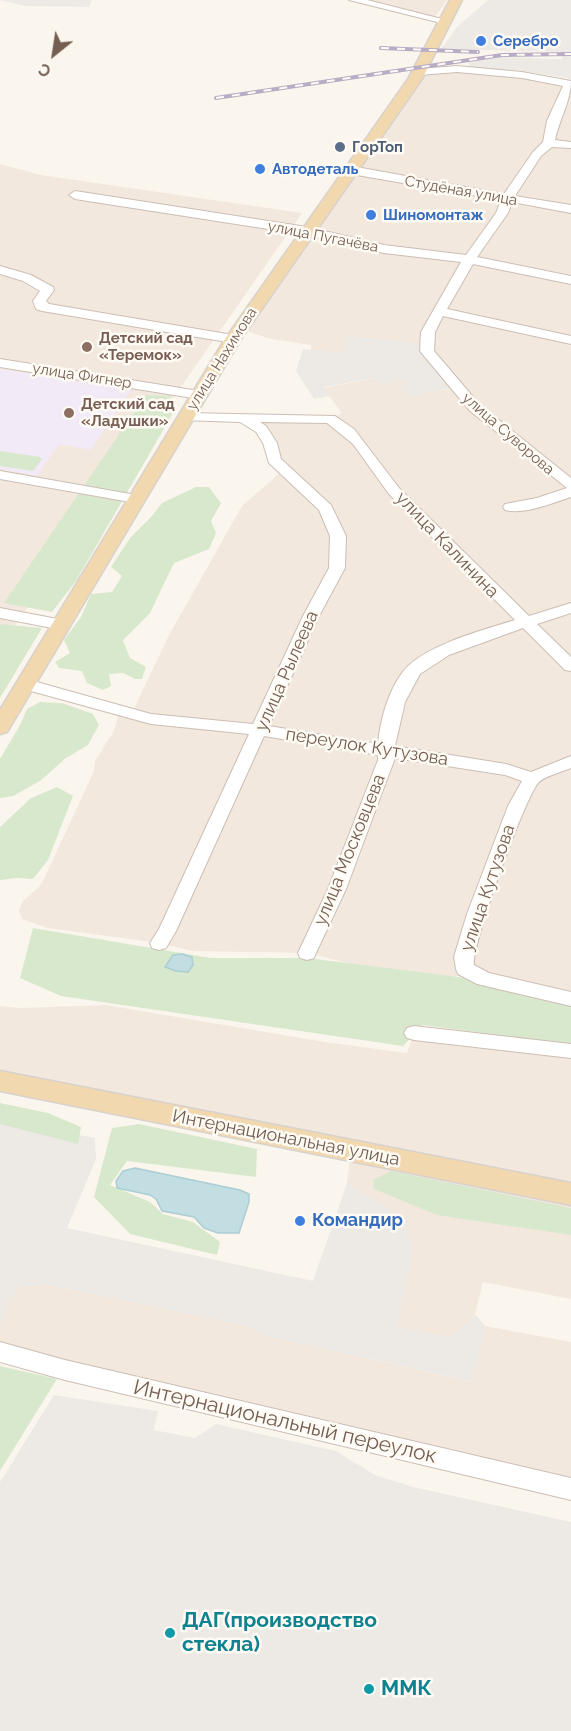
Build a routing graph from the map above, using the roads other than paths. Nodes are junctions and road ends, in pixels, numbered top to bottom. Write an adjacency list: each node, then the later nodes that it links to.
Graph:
1 (354, 0): 3 (street)
2 (456, 0): 3 (main road, улица Нахимова)
3 (445, 21): 4 (main road, улица Нахимова)
4 (419, 72): 5 (street); 8 (main road, улица Нахимова)
5 (571, 85): 6 (street)
6 (549, 143): 7 (street); 10 (street, улица Суворова)
7 (571, 145)
8 (351, 170): 10 (street, Студёная улица); 12 (main road, улица Нахимова)
9 (75, 195): 12 (street, улица Пугачёва)
10 (508, 199): 11 (street, Студёная улица); 13 (street, улица Суворова)
11 (571, 209)
12 (308, 231): 13 (street, улица Пугачёва); 17 (main road, улица Нахимова)
13 (470, 259): 15 (street, улица Пугачёва); 16 (street, улица Суворова)
14 (0, 270): 17 (street)
15 (571, 280)
16 (441, 312): 18 (street); 24 (street, улица Суворова)
17 (233, 339): 20 (main road, улица Нахимова)
18 (571, 340)
19 (0, 363): 20 (street, улица Фигнер)
20 (199, 395): 21 (main road, улица Нахимова)
21 (185, 417): 22 (street); 26 (main road, улица Нахимова)
22 (245, 419): 30 (street, улица Калинина); 35 (street, улица Рылеева)
23 (0, 474): 26 (street)
24 (567, 477)
25 (571, 492): 27 (street, улица Суворова)
26 (136, 499): 31 (main road, улица Нахимова)
27 (510, 507)
28 (571, 608): 30 (street, улица Московцева)
29 (0, 613): 31 (street)
30 (525, 623): 32 (street, улица Калинина); 36 (street, улица Московцева)
31 (63, 625): 33 (main road, улица Нахимова)
32 (571, 666)
33 (26, 684): 34 (main road, улица Нахимова); 35 (street, переулок Кутузова)
34 (0, 727)
35 (260, 730): 36 (street, переулок Кутузова); 39 (street, улица Рылеева)
36 (387, 750): 38 (street, переулок Кутузова); 40 (street, улица Московцева)
37 (571, 762): 38 (street)
38 (532, 778): 41 (street, улица Кутузова)
39 (159, 943)
40 (307, 953)
41 (571, 999)
42 (414, 1033): 43 (street)
43 (571, 1051)
44 (0, 1082): 45 (main road, Интернациональная улица)
45 (571, 1194)
46 (0, 1352): 47 (street, Интернациональный переулок)
47 (571, 1489)

